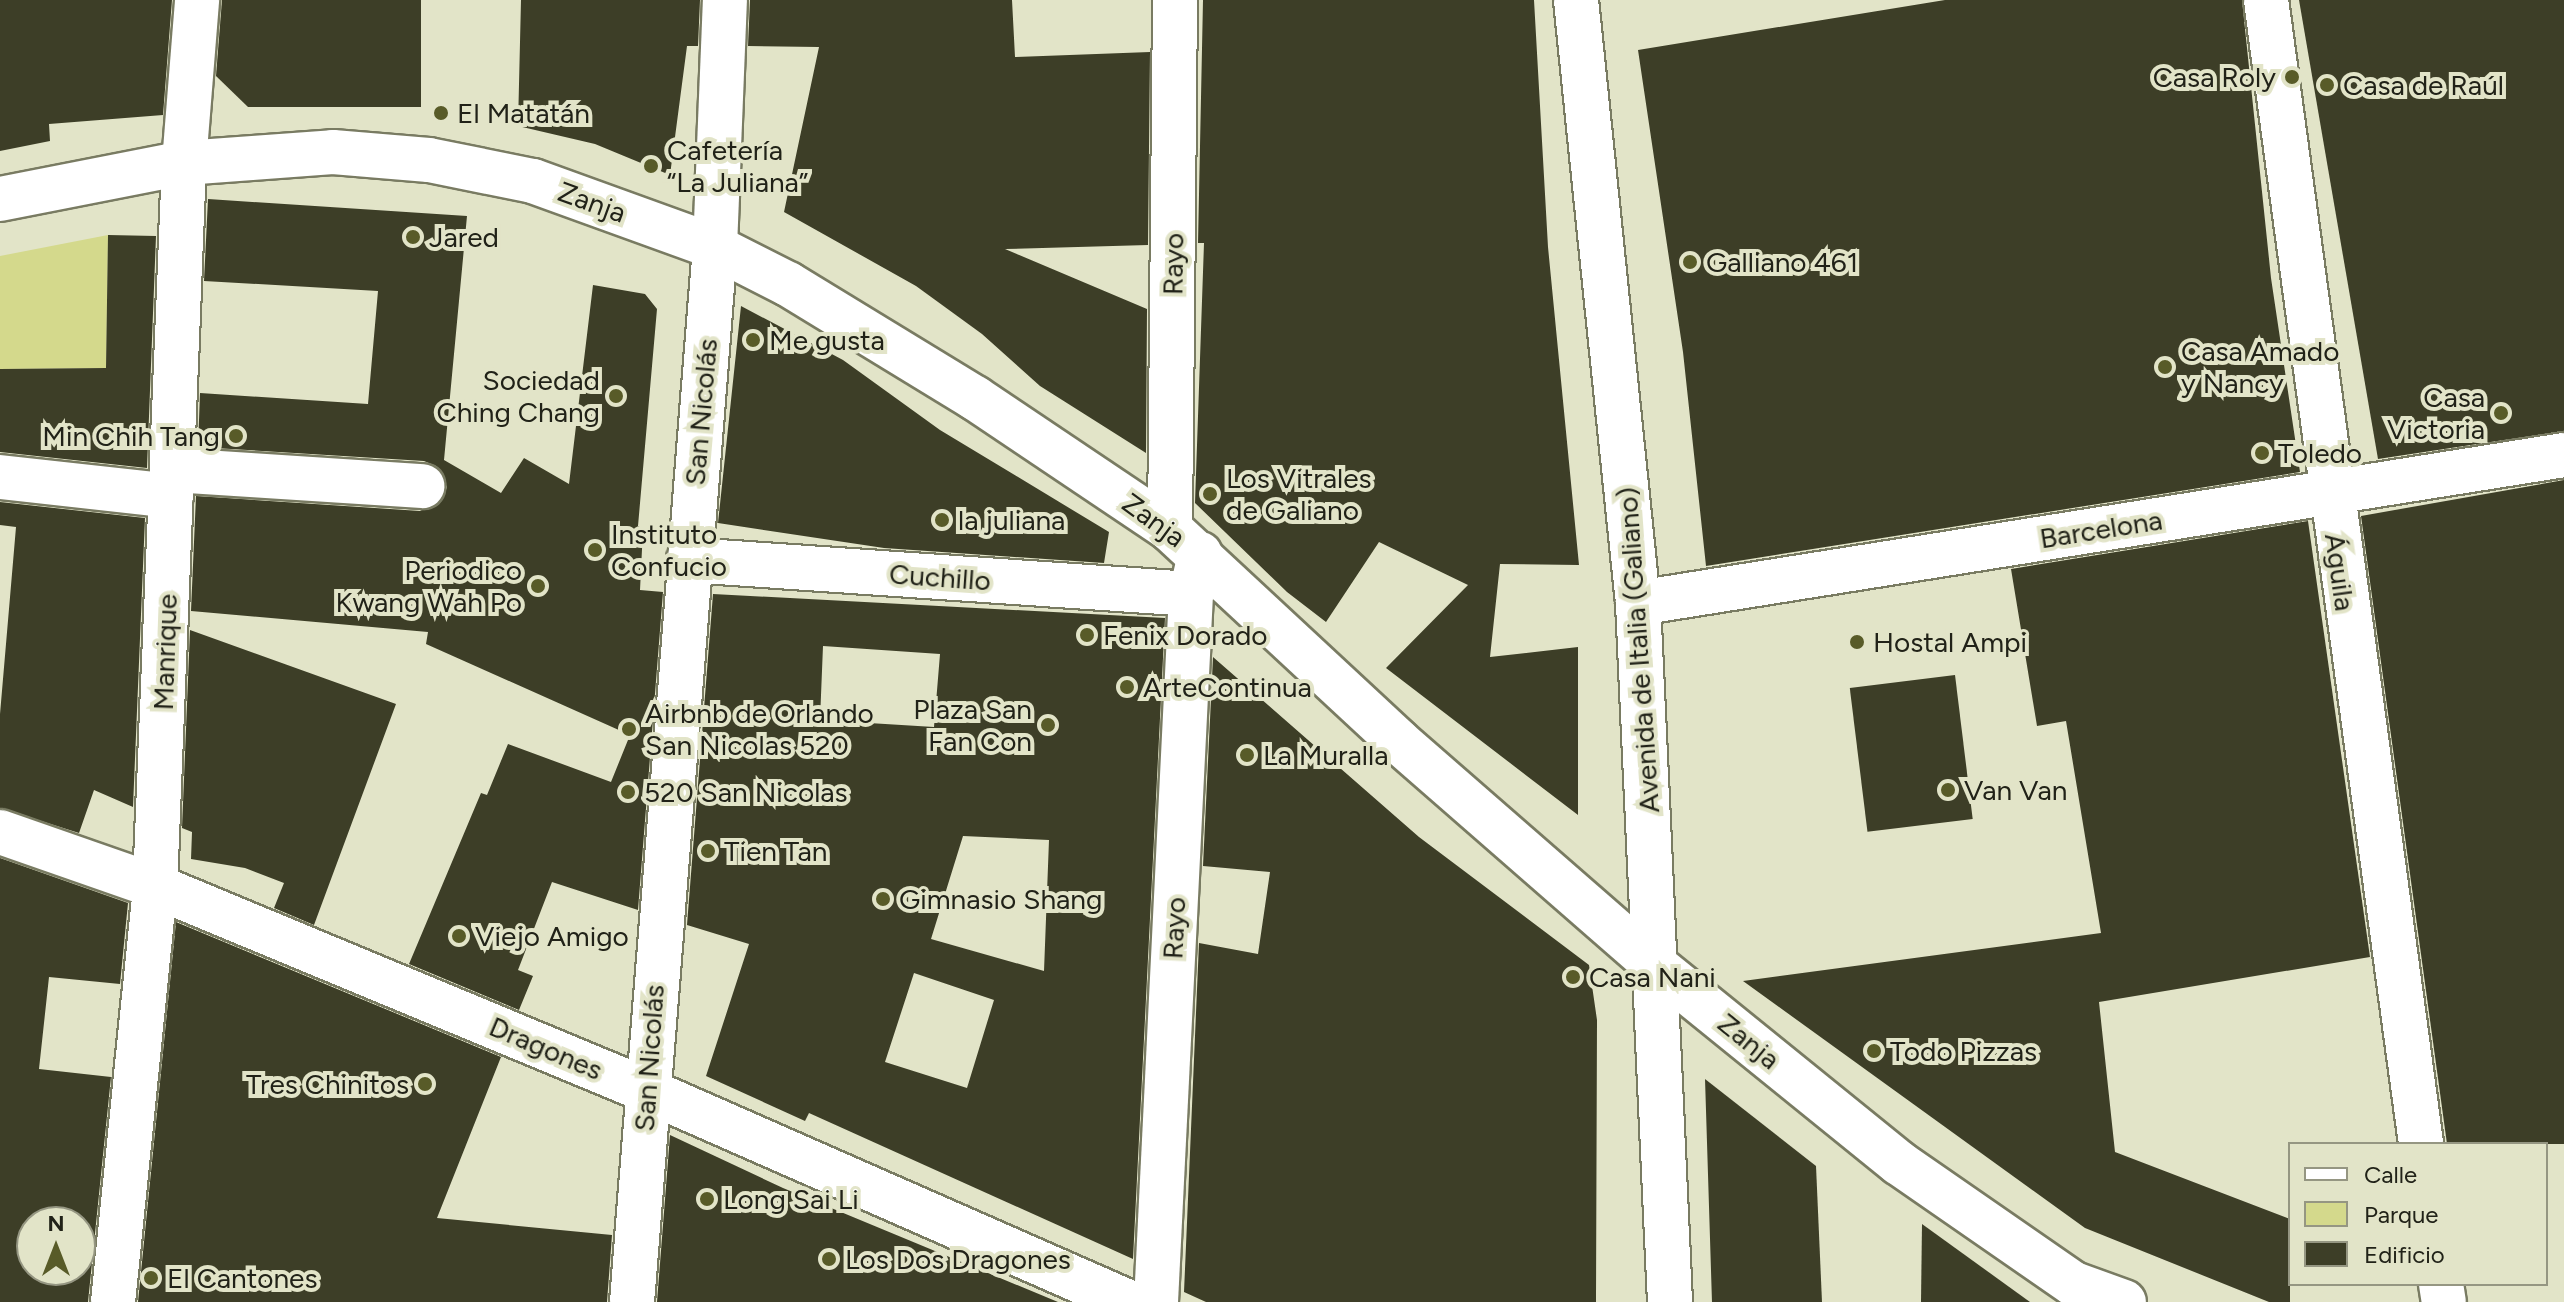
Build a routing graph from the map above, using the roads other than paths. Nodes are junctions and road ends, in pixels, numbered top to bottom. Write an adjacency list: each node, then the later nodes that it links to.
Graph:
1 (197, 0): 6 (street, Manrique)
2 (725, 0): 8 (street, San Nicolás)
3 (1175, 0): 14 (street, Rayo)
4 (1576, 0): 16 (street, Avenida de Italia (Galiano))
5 (2266, 0): 13 (street, Águila)
6 (184, 163): 7 (street, Zanja); 8 (street, Zanja); 11 (street, Manrique)
7 (0, 199)
8 (715, 247): 14 (street, Zanja); 15 (street, San Nicolás)
9 (2564, 455): 13 (street, Barcelona)
10 (0, 477): 11 (street)
11 (172, 483): 12 (street); 18 (street, Manrique)
12 (422, 486)
13 (2329, 492): 16 (street, Barcelona); 21 (street, Águila)
14 (1187, 559): 15 (street, Cuchillo); 19 (street, Zanja); 25 (street, Rayo)
15 (689, 560): 20 (street, San Nicolás)
16 (1638, 603): 19 (street, Avenida de Italia (Galiano))
17 (0, 832): 18 (street, Dragones)
18 (155, 886): 20 (street, Dragones); 22 (street, Manrique)
19 (1657, 967): 26 (street, Avenida de Italia (Galiano)); 27 (street, Zanja)
20 (646, 1090): 23 (street, San Nicolás); 24 (street, Dragones)
21 (2421, 1142)
22 (113, 1302)
23 (632, 1302)
24 (1128, 1302)
25 (1156, 1302)
26 (1670, 1302)
27 (2124, 1302)

